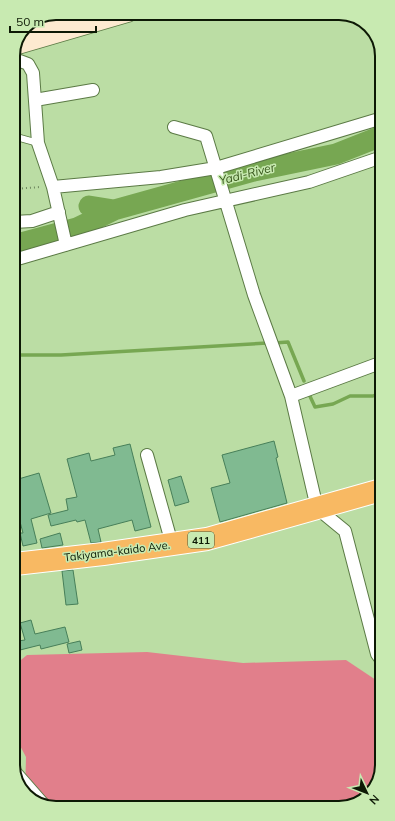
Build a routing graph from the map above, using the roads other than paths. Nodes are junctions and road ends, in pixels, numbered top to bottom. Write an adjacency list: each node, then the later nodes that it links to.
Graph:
1 (57, 20): 3 (main road)
2 (105, 20): 4 (main road)
3 (37, 25)
4 (22, 44)
5 (20, 61): 7 (street)
6 (92, 90): 7 (street)
7 (35, 100): 11 (street)
8 (375, 120): 13 (street)
9 (174, 127): 13 (street)
10 (20, 138): 11 (lane)
11 (38, 143): 14 (street)
12 (375, 159): 15 (street)
13 (216, 170): 14 (street); 15 (street)
14 (53, 187): 16 (street)
15 (224, 197): 18 (street); 21 (street)
16 (59, 215): 17 (street); 18 (street)
17 (20, 222)
18 (66, 243): 19 (street)
19 (20, 258)
20 (375, 365): 21 (street)
21 (291, 396): 24 (street)
22 (147, 455): 25 (street)
23 (375, 492): 24 (highway, Takiyama-kaido Ave. / 411)
24 (317, 508): 25 (highway, Takiyama-kaido Ave. / 411); 27 (street)
25 (172, 544): 26 (highway, Takiyama-kaido Ave. / 411)
26 (20, 563)
27 (375, 646)
28 (25, 784): 29 (street)
29 (35, 794)

